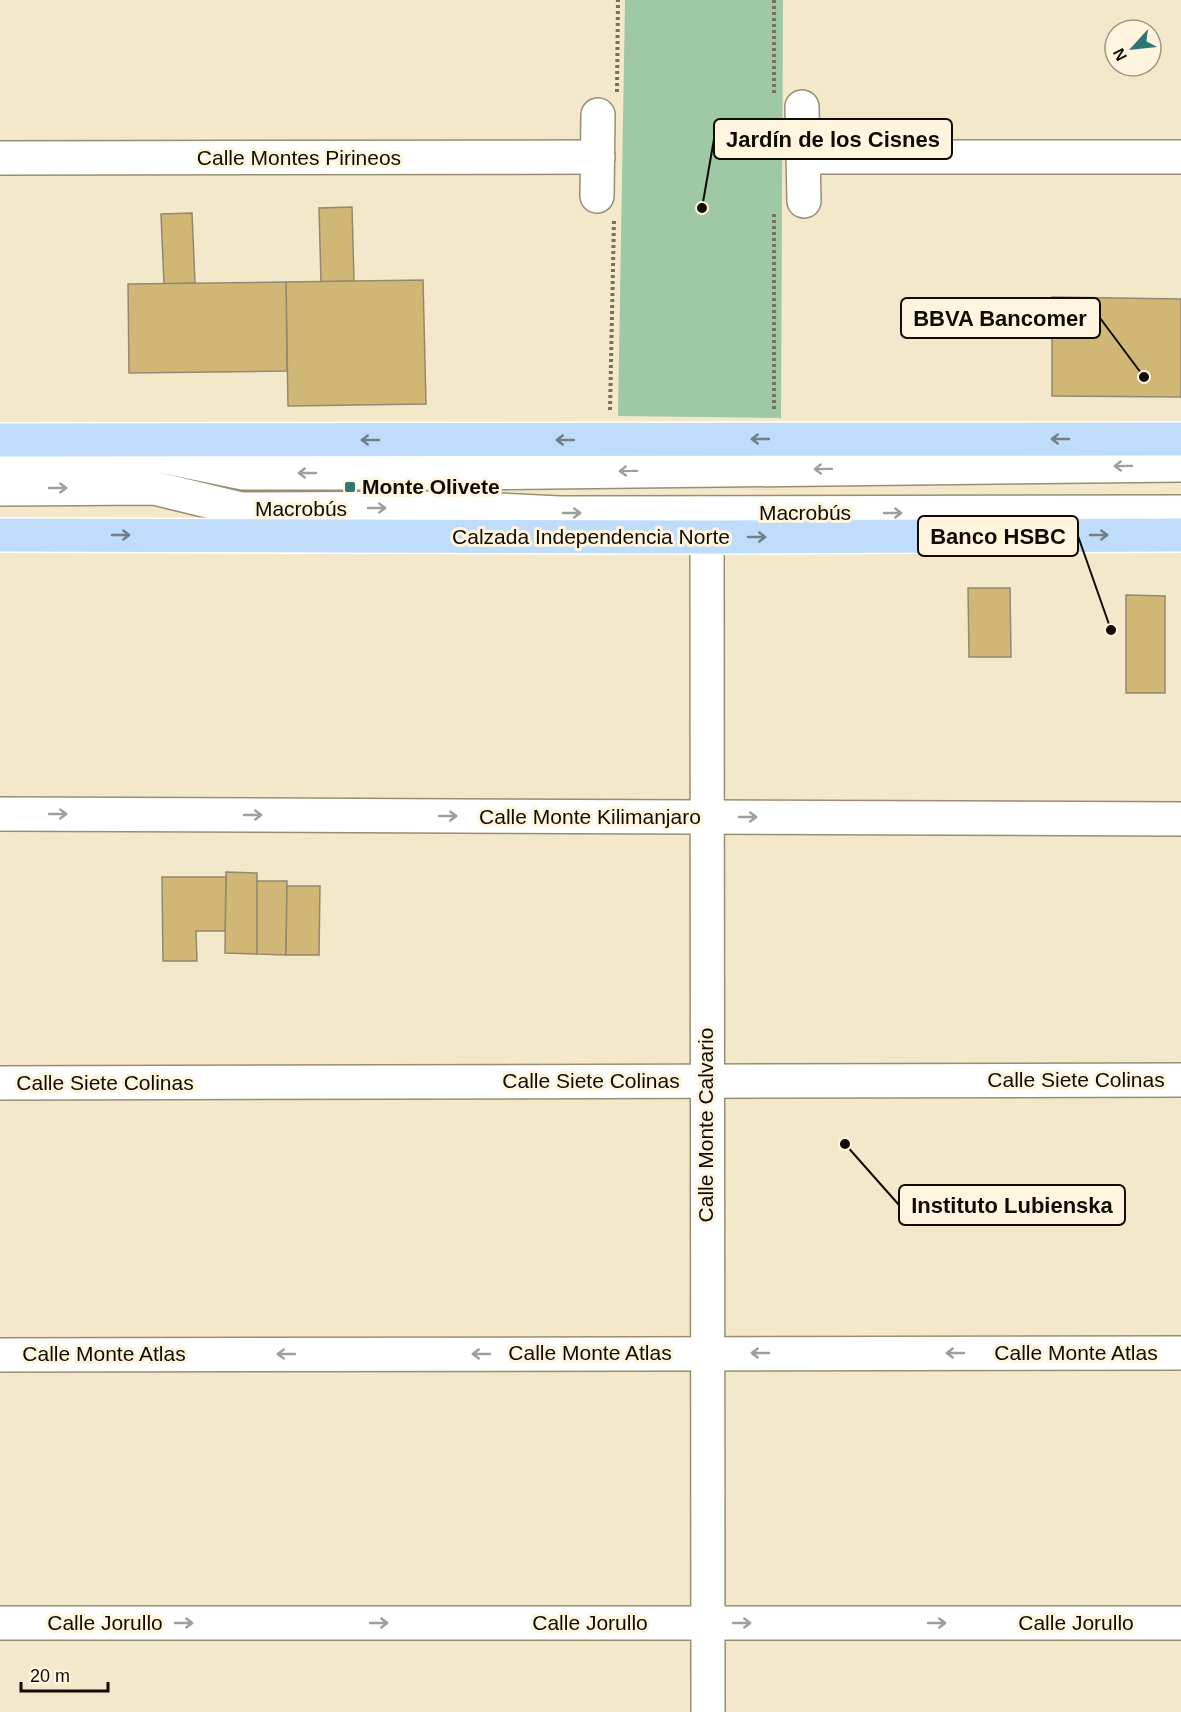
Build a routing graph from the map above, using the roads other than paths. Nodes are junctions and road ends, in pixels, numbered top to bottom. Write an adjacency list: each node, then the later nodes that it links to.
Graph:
1 (802, 107): 4 (street)
2 (598, 115): 3 (street)
3 (598, 157): 6 (street, Calle Montes Pirineos); 7 (street)
4 (803, 157): 5 (street); 8 (street)
5 (1181, 157)
6 (0, 158)
7 (597, 196)
8 (804, 201)
9 (0, 440): 10 (main road, one-way to 9)
10 (1181, 440)
11 (0, 458): 12 (street, Macrobús, one-way to 11)
12 (1181, 465)
13 (0, 489): 14 (street, Macrobús, one-way to 14)
14 (1181, 512)
15 (0, 534): 17 (main road, Calzada Independencia Norte, one-way to 17)
16 (1181, 535): 17 (main road, Calzada Independencia Norte, one-way to 16)
17 (707, 537): 19 (street, Calle Monte Calvario)
18 (0, 814): 19 (street, Calle Monte Kilimanjaro, one-way to 19)
19 (706, 817): 20 (street, Calle Monte Kilimanjaro, one-way to 20); 22 (street, Calle Monte Calvario)
20 (1181, 819)
21 (1181, 1080): 22 (street, Calle Siete Colinas)
22 (706, 1081): 23 (street, Calle Siete Colinas); 24 (street, Calle Monte Calvario)
23 (0, 1083)
24 (707, 1353): 25 (street, Calle Monte Atlas, one-way to 24); 26 (street, Calle Monte Atlas, one-way to 26); 28 (street, Calle Monte Calvario)
25 (1181, 1353)
26 (0, 1355)
27 (0, 1623): 28 (street, Calle Jorullo, one-way to 28)
28 (708, 1623): 29 (street, Calle Jorullo, one-way to 29); 30 (street, Calle Monte Calvario)
29 (1181, 1623)
30 (708, 1712)

